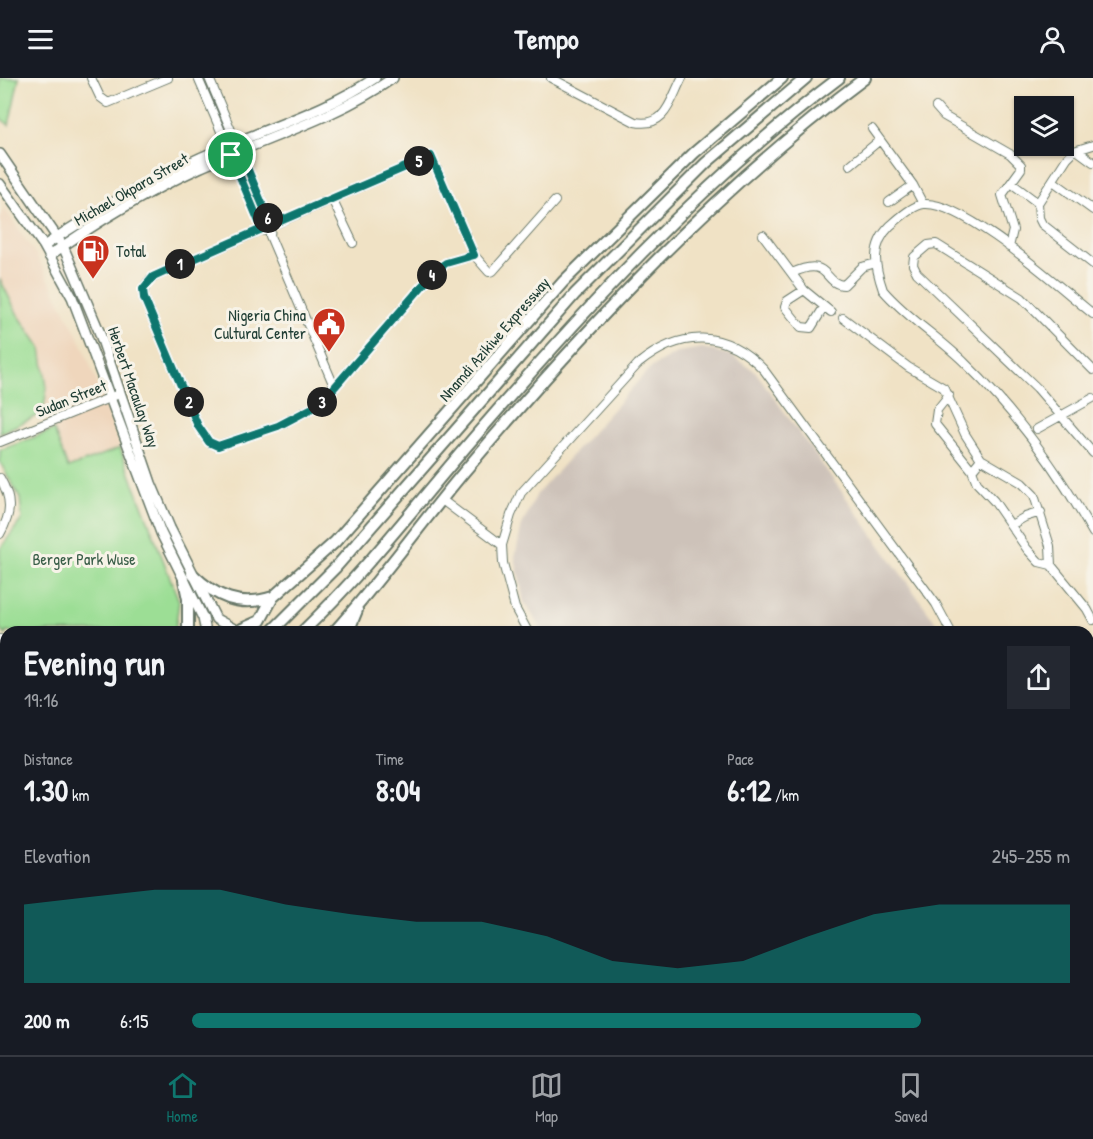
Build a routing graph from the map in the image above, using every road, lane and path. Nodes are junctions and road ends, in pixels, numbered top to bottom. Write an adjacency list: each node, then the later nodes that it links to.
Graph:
1 (91, 78): 2 (street)
2 (168, 78)
3 (198, 78): 18 (street)
4 (209, 78): 19 (street)
5 (375, 78): 19 (main road, Michael Okpara Street)
6 (393, 78): 19 (main road, Michael Okpara Street)
7 (551, 78): 8 (street)
8 (682, 78)
9 (782, 78): 63 (highway, Nnamdi Azikiwe Expressway)
10 (806, 78): 55 (highway, Nnamdi Azikiwe Expressway)
11 (839, 78): 25 (highway)
12 (865, 78): 16 (highway)
13 (936, 107): 27 (street)
14 (872, 129): 15 (street)
15 (880, 140): 24 (street); 29 (street)
16 (784, 142): 25 (highway); 68 (highway)
17 (1093, 145): 20 (street)
18 (226, 146): 19 (main road, Michael Okpara Street); 22 (street); 40 (main road, Michael Okpara Street)
19 (239, 147): 22 (main road, Michael Okpara Street); 36 (street)
20 (1078, 151): 23 (street); 26 (street)
21 (0, 154): 40 (main road, Herbert Macaulay Way)
22 (231, 155): 37 (street); 43 (main road, Michael Okpara Street)
23 (1093, 162)
24 (850, 165)
25 (732, 167): 58 (highway)
26 (1053, 181): 33 (street); 35 (street)
27 (1011, 183): 33 (street); 44 (street)
28 (0, 184): 42 (main road, Herbert Macaulay Way)
29 (913, 186): 32 (street); 34 (street)
30 (332, 199): 36 (street); 41 (street); 45 (street)
31 (555, 201): 45 (street)
32 (889, 202)
33 (1038, 203): 48 (street)
34 (922, 204): 44 (street); 47 (street)
35 (1093, 210)
36 (271, 225): 37 (street); 39 (street)
37 (262, 229): 39 (street); 57 (street)
38 (763, 235): 49 (street)
39 (270, 236): 57 (street)
40 (58, 237): 42 (main road, Michael Okpara Street); 43 (main road, Herbert Macaulay Way)
41 (353, 243)
42 (44, 246): 46 (main road, Herbert Macaulay Way)
43 (63, 246): 46 (main road, Michael Okpara Street); 60 (main road, Herbert Macaulay Way)
44 (1009, 247): 53 (street)
45 (474, 255): 57 (street)
46 (49, 256): 60 (main road, Herbert Macaulay Way)
47 (876, 263): 49 (street); 74 (street)
48 (1093, 264)
49 (792, 273): 50 (street)
50 (804, 290): 51 (street); 51 (street)
51 (824, 307): 52 (street)
52 (831, 312)
53 (1093, 314)
54 (843, 318): 59 (street)
55 (511, 364): 63 (highway); 86 (highway, Nnamdi Azikiwe Expressway)
56 (1093, 370): 62 (street)
57 (333, 386)
58 (514, 393): 68 (highway); 87 (highway)
59 (949, 395): 67 (street); 69 (street)
60 (115, 396): 65 (street, Sudan Street); 78 (main road, Herbert Macaulay Way)
61 (1093, 398): 62 (street)
62 (1060, 416): 64 (street); 66 (street)
63 (442, 422): 80 (highway, Nnamdi Azikiwe Expressway)
64 (1037, 429)
65 (0, 442)
66 (1093, 453)
67 (981, 459): 69 (street); 72 (street)
68 (469, 466): 71 (highway)
69 (972, 470): 73 (street)
70 (0, 478): 75 (street)
71 (442, 500): 76 (street); 79 (highway)
72 (1041, 512): 73 (street); 77 (street)
73 (1011, 525): 77 (street)
74 (1093, 533)
75 (0, 534)
76 (502, 545): 90 (street); 91 (street)
77 (1051, 565): 81 (street)
78 (188, 577): 80 (highway); 82 (highway); 83 (main road, Herbert Macaulay Way); 84 (main road, Herbert Macaulay Way)
79 (367, 592): 88 (highway); 89 (highway)
80 (273, 597): 85 (highway, Nnamdi Azikiwe Expressway)
81 (1093, 620)
82 (188, 626)
83 (205, 626)
84 (230, 626)
85 (248, 626)
86 (278, 626)
87 (308, 626)
88 (339, 626)
89 (351, 626)
90 (525, 626)
91 (948, 626)

